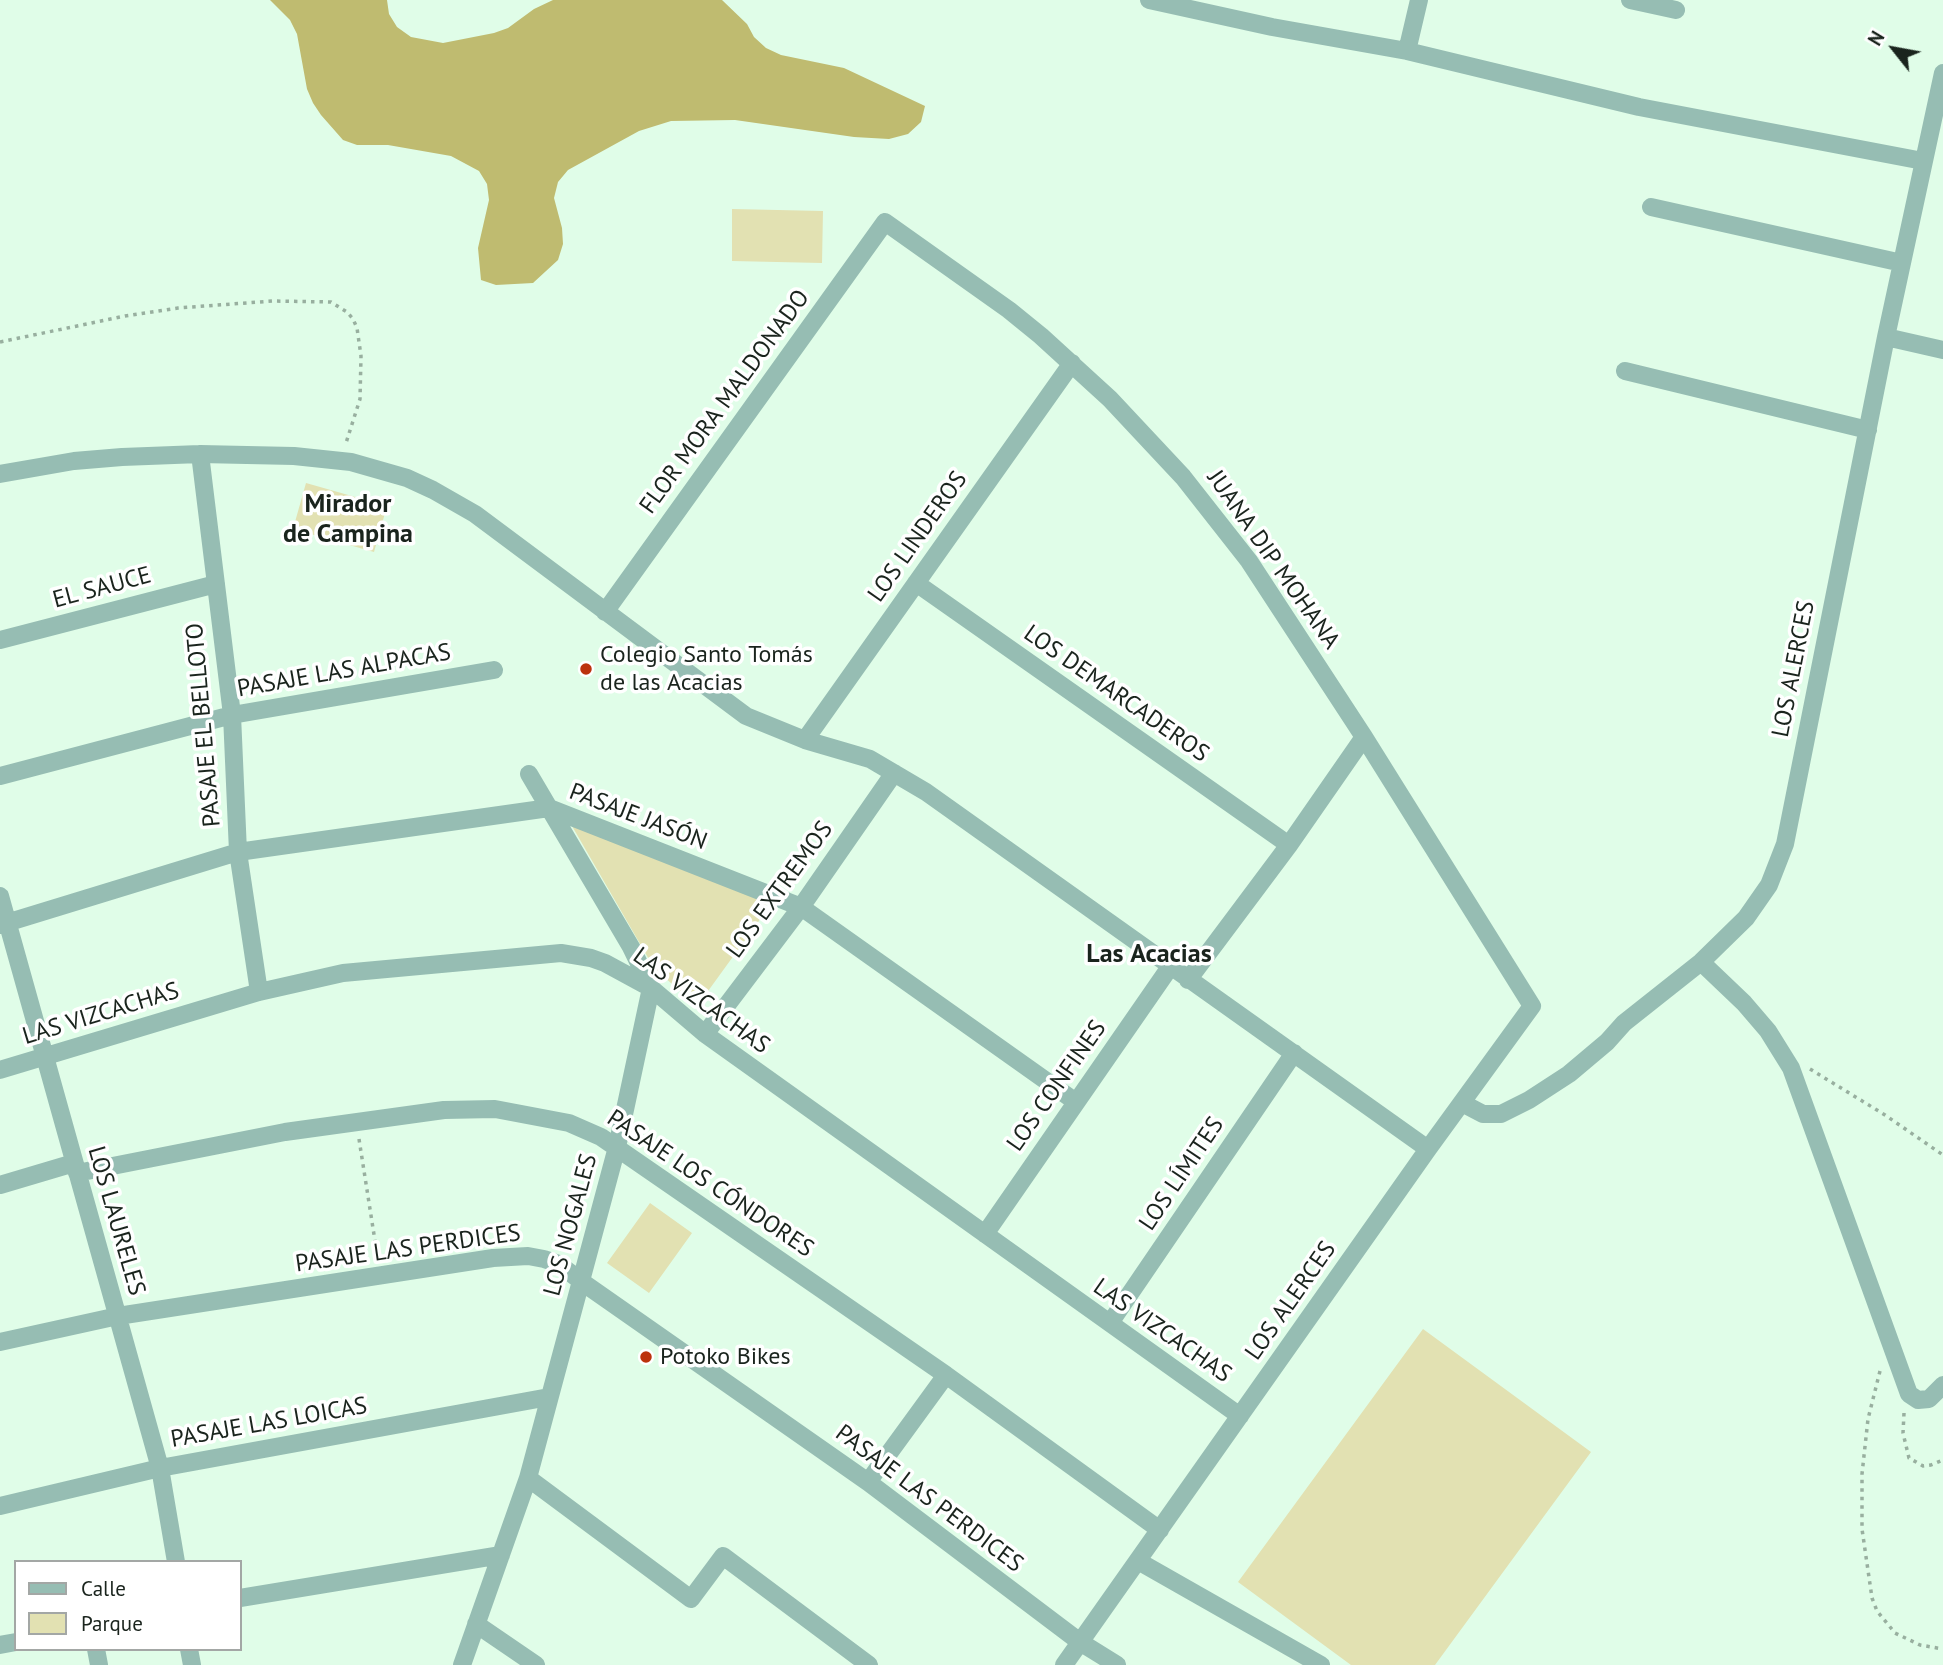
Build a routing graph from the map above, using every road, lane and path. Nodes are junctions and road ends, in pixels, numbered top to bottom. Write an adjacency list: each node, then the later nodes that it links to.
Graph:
1 (1149, 0): 5 (street)
2 (1419, 0): 5 (street)
3 (1630, 0): 4 (street)
4 (1676, 10)
5 (1408, 51): 7 (street)
6 (1943, 73): 7 (street, LOS ALERCES)
7 (1923, 161): 10 (street, LOS ALERCES)
8 (1651, 206): 10 (street)
9 (885, 222): 14 (street, JUANA DIP MOHANA); 22 (street, FLOR MORA MALDONADO)
10 (1902, 263): 11 (street, LOS ALERCES)
11 (1886, 337): 13 (street); 16 (street, LOS ALERCES)
12 (0, 342): 18 (path)
13 (1943, 350)
14 (1072, 363): 20 (street, LOS LINDEROS); 26 (street, JUANA DIP MOHANA)
15 (1625, 371): 16 (street)
16 (1868, 430): 37 (street, LOS ALERCES)
17 (200, 454): 18 (street); 19 (street); 21 (street, PASAJE EL BELLOTO)
18 (336, 460): 22 (street)
19 (0, 474)
20 (916, 583): 27 (street, LOS LINDEROS); 32 (street, LOS DEMARCADEROS)
21 (216, 584): 23 (street, EL SAUCE); 25 (street, PASAJE EL BELLOTO)
22 (605, 612): 27 (street)
23 (0, 640)
24 (494, 670): 25 (street, PASAJE LAS ALPACAS)
25 (232, 715): 30 (street, PASAJE LAS ALPACAS); 33 (street, PASAJE EL BELLOTO)
26 (1364, 737): 32 (street); 42 (street, JUANA DIP MOHANA)
27 (805, 740): 28 (street)
28 (894, 773): 35 (street, LOS EXTREMOS); 38 (street)
29 (529, 774): 31 (street)
30 (0, 776)
31 (549, 808): 33 (street, PASAJE JASÓN); 35 (street, PASAJE JASÓN); 40 (street)
32 (1289, 845): 39 (street)
33 (238, 852): 36 (street, PASAJE JASÓN); 41 (street, PASAJE EL BELLOTO)
34 (0, 897): 36 (street, LOS LAURELES)
35 (800, 907): 43 (street, LOS EXTREMOS); 48 (street, PASAJE JASÓN)
36 (4, 923): 46 (street, LOS LAURELES)
37 (1701, 962): 45 (street); 49 (street, LOS ALERCES)
38 (1170, 967): 39 (street); 48 (street, LOS CONFINES)
39 (1188, 980): 44 (street)
40 (651, 988): 41 (street, LAS VIZCACHAS); 43 (street, LAS VIZCACHAS); 51 (street, LOS NOGALES)
41 (259, 992): 46 (street, LAS VIZCACHAS)
42 (1532, 1006): 49 (street, LOS ALERCES)
43 (705, 1034): 56 (street, LAS VIZCACHAS)
44 (1294, 1053): 52 (street); 60 (street, LOS LÍMITES)
45 (1783, 1054): 53 (path); 62 (street)
46 (44, 1058): 47 (street, LAS VIZCACHAS); 54 (street, LOS LAURELES)
47 (0, 1070)
48 (1076, 1102): 56 (street, LOS CONFINES)
49 (1462, 1104): 52 (street, LOS ALERCES)
50 (356, 1122): 51 (street, PASAJE LOS CÓNDORES); 54 (street, PASAJE LOS CÓNDORES); 57 (path)
51 (617, 1147): 58 (street, LOS NOGALES); 63 (street, PASAJE LOS CÓNDORES)
52 (1428, 1149): 67 (street, LOS ALERCES)
53 (1943, 1156)
54 (76, 1168): 55 (street, PASAJE LOS CÓNDORES); 59 (street, LOS LAURELES)
55 (0, 1185)
56 (985, 1234): 60 (street, LAS VIZCACHAS)
57 (380, 1276): 58 (street, PASAJE LAS PERDICES); 59 (street, PASAJE LAS PERDICES)
58 (582, 1282): 66 (street, LOS NOGALES); 71 (street, PASAJE LAS PERDICES)
59 (118, 1316): 61 (street, PASAJE LAS PERDICES); 69 (street, LOS LAURELES)
60 (1110, 1323): 67 (street, LAS VIZCACHAS)
61 (0, 1342)
62 (1890, 1343): 65 (street); 80 (path)
63 (946, 1375): 71 (street); 73 (street, PASAJE LOS CÓNDORES)
64 (1943, 1385): 65 (street)
65 (1909, 1394): 68 (path)
66 (549, 1397): 69 (street, PASAJE LAS LOICAS); 70 (street, LOS NOGALES)
67 (1240, 1416): 73 (street, LOS ALERCES)
68 (1943, 1460)
69 (160, 1468): 72 (street, PASAJE LAS LOICAS); 75 (street, LOS LAURELES)
70 (528, 1478): 74 (street, LOS NOGALES); 83 (street)
71 (868, 1482): 79 (street, PASAJE LAS PERDICES)
72 (0, 1506)
73 (1160, 1530): 76 (street, LOS ALERCES)
74 (501, 1555): 77 (street); 78 (street, LOS NOGALES)
75 (176, 1560)
76 (1138, 1561): 79 (street, LOS ALERCES); 86 (street)
77 (242, 1598)
78 (476, 1624): 81 (street, LOS NOGALES); 82 (street)
79 (1080, 1643): 84 (street, LOS ALERCES); 85 (street, PASAJE LAS PERDICES)
80 (1943, 1649)
81 (462, 1665)
82 (536, 1665)
83 (869, 1665)
84 (1064, 1665)
85 (1116, 1665)
86 (1321, 1665)

